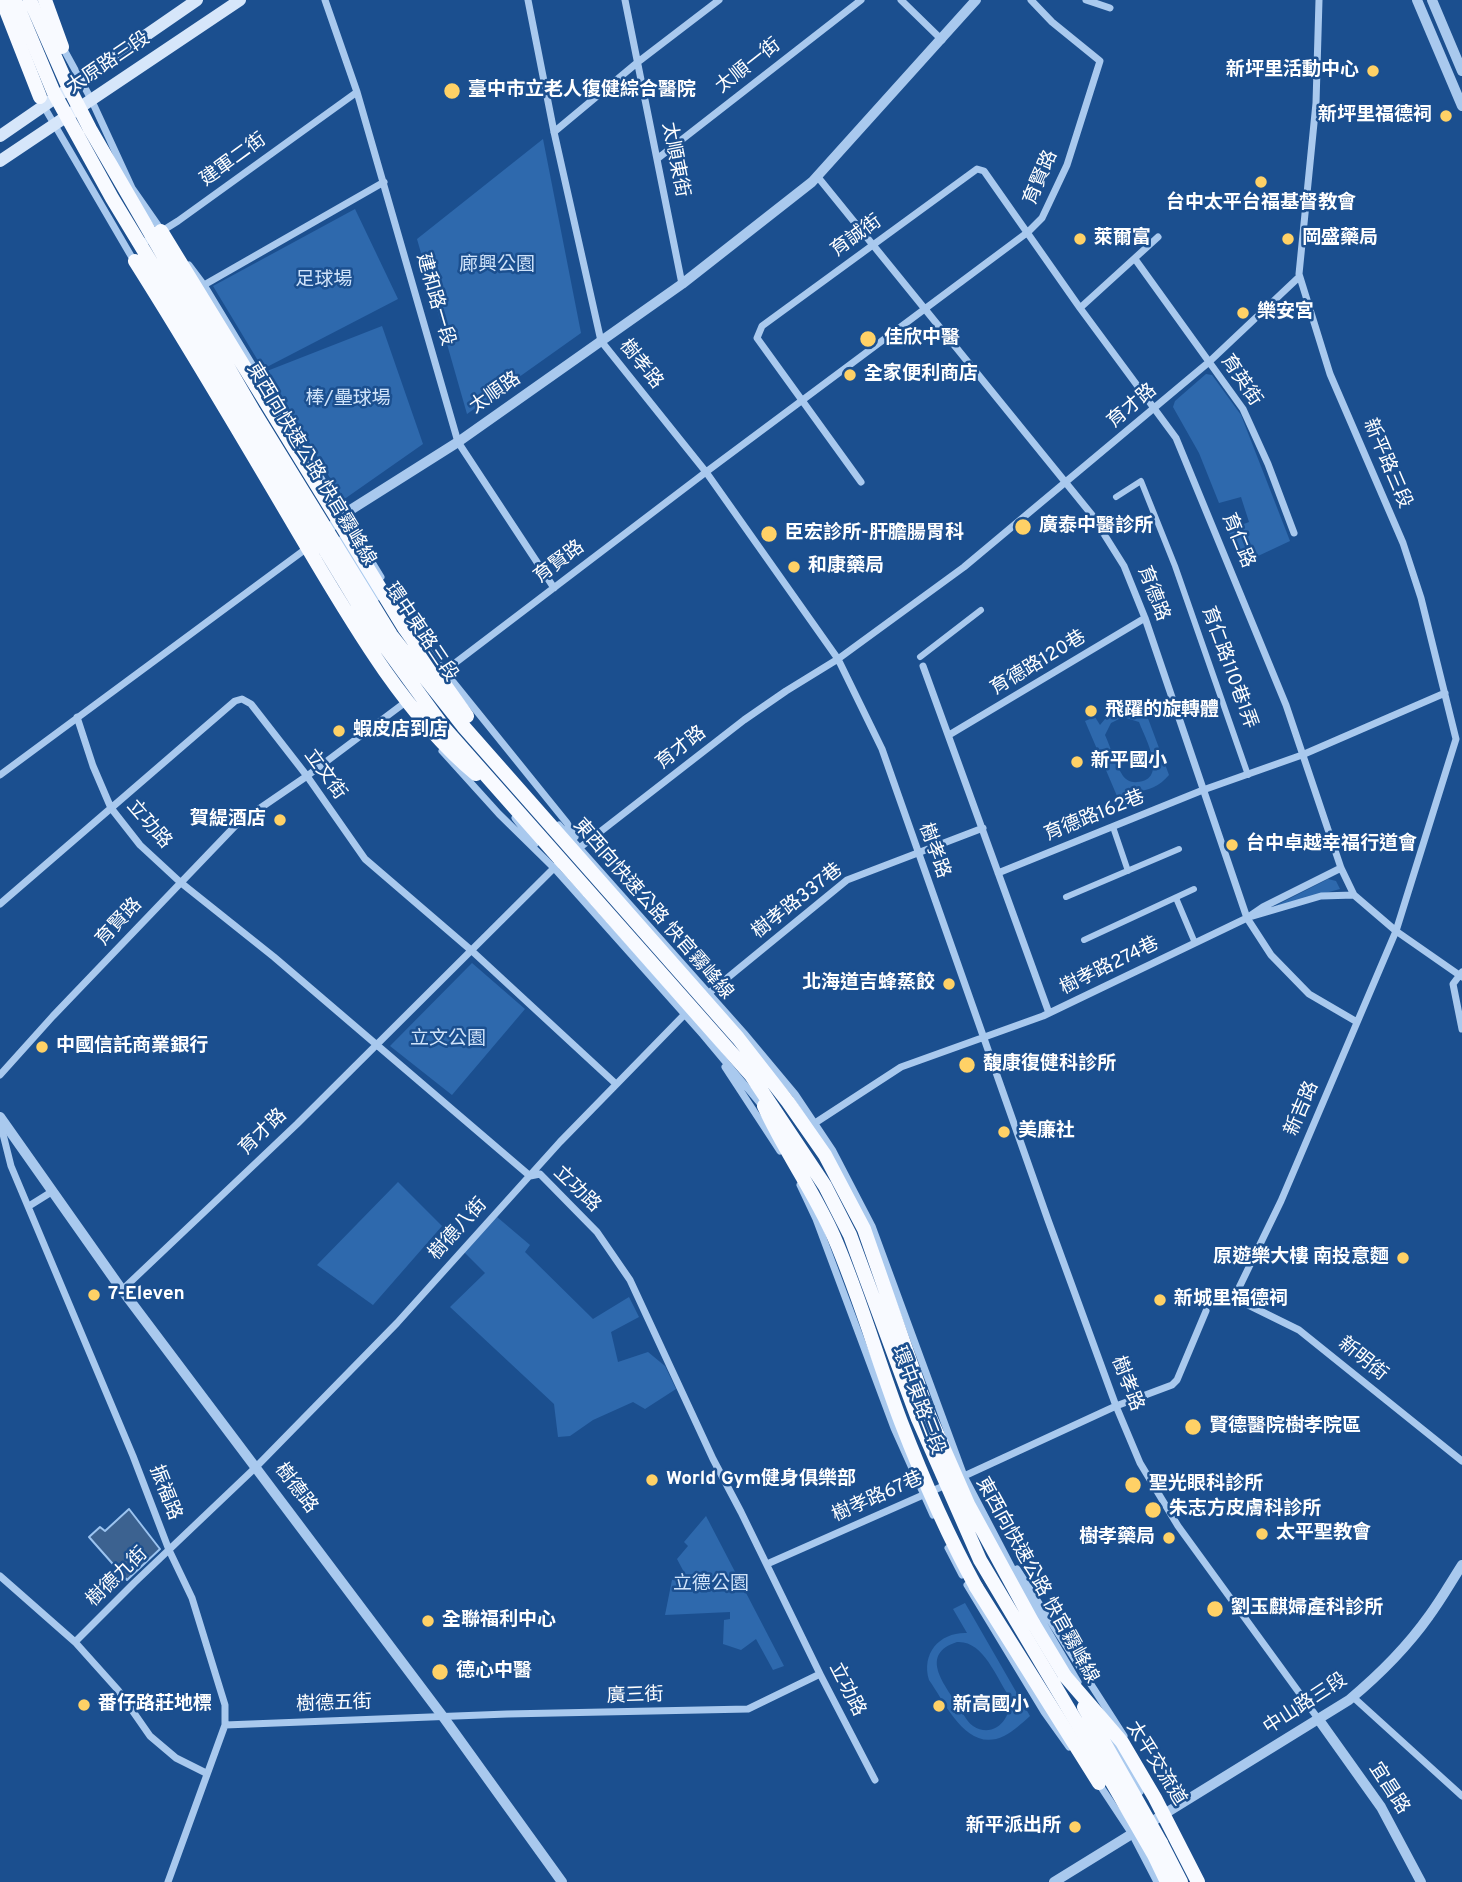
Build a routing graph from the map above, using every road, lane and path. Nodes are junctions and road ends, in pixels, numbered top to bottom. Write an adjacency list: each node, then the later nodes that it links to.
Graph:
1 (2, 0): 29 (highway)
2 (15, 0): 81 (highway, 東西向快速公路 快官霧峰線, bridge)
3 (30, 0): 79 (highway, 東西向快速公路 快官霧峰線, bridge)
4 (38, 0): 24 (street, 環中東路三段)
5 (45, 0): 24 (highway)
6 (52, 0): 24 (street)
7 (240, 0): 27 (main road, 太原路三段)
8 (325, 0): 28 (street, 建和路一段)
9 (528, 0): 32 (street, 樹孝路)
10 (625, 0): 25 (street, 太順東街)
11 (719, 0): 25 (street)
12 (861, 0): 34 (street, 太順一街)
13 (901, 0): 23 (street)
14 (976, 0): 23 (street, 太順路)
15 (1031, 0): 39 (street, 育賢路)
16 (1086, 0): 21 (street)
17 (1319, 0): 44 (street, 新平路三段)
18 (1417, 0): 30 (street)
19 (1432, 0): 26 (street)
20 (191, 2): 27 (main road, 太原路三段)
21 (1110, 8)
22 (0, 13): 29 (street, 環中東路三段)
23 (942, 40): 36 (street, 太順路)
24 (62, 47): 27 (street, 環中東路三段)
25 (638, 62): 32 (street); 34 (street, 太順東街)
26 (1462, 71)
27 (86, 91): 29 (main road, 太原路三段); 31 (main road, 太原路三段); 38 (street, 環中東路三段)
28 (357, 92): 37 (street, 建和路一段); 38 (street, 建軍二街)
29 (42, 101): 31 (street, 環中東路三段); 33 (main road, 太原路三段)
30 (1462, 106)
31 (52, 121): 35 (main road, 太原路三段); 42 (street, 環中東路三段)
32 (554, 132): 49 (street, 樹孝路)
33 (0, 136)
34 (657, 159): 45 (street, 太順東街)
35 (0, 162)
36 (817, 176): 41 (street, 育德路); 45 (street, 太順路)
37 (384, 182): 46 (street); 53 (street, 建和路一段)
38 (161, 230): 42 (street, 建軍二街); 46 (street, 環中東路三段); 59 (street, 環中東路三段); 79 (highway, bridge)
39 (1028, 232): 41 (street, 育誠街); 47 (street, 育賢路); 48 (street, 育仁路)
40 (1158, 237): 43 (street)
41 (874, 244): 47 (street, 育德路); 51 (street, 育誠街)
42 (132, 257): 61 (street, 環中東路三段); 61 (street, 環中東路三段); 81 (highway, bridge)
43 (1135, 259): 48 (street); 50 (street, 育英街)
44 (1299, 277): 50 (street, 育才路); 70 (street, 新平路三段)
45 (682, 284): 49 (street, 太順路)
46 (204, 285): 58 (street, 環中東路三段)
47 (925, 307): 51 (street, 育賢路); 56 (street, 育德路)
48 (1080, 308): 52 (street, 育仁路)
49 (601, 341): 53 (street, 太順路); 54 (street, 樹孝路)
50 (1209, 362): 52 (street, 育才路); 60 (street, 育英街)
51 (803, 399): 54 (street, 育賢路); 55 (street)
52 (1156, 409): 56 (street, 育才路); 75 (street, 育仁路)
53 (457, 442): 58 (street, 太順路); 62 (street, 建和路一段)
54 (706, 472): 62 (street, 育賢路); 66 (street, 樹孝路)
55 (861, 482)
56 (1066, 483): 64 (street, 育德路); 66 (street, 育才路)
57 (1116, 498): 77 (street, 育仁路110巷1弄)
58 (344, 514): 59 (street, 太順路); 68 (street, 環中東路三段)
59 (333, 524): 61 (street, 太順路); 69 (street, 環中東路三段)
60 (1294, 533)
61 (308, 548): 71 (street, 環中東路三段); 72 (street, 環中東路三段); 73 (street, 太順路)
62 (554, 588): 68 (street, 育賢路)
63 (981, 610): 65 (street)
64 (1144, 618): 74 (street, 育德路120巷); 80 (street, 育德路)
65 (920, 657)
66 (838, 659): 85 (street, 育才路); 87 (street, 樹孝路)
67 (923, 666): 74 (street)
68 (445, 670): 69 (street, 育賢路); 85 (street, 環中東路三段)
69 (432, 681): 71 (street, 育賢路); 85 (street, 環中東路三段)
70 (1445, 693): 75 (street); 99 (street, 新平路三段)
71 (412, 696): 72 (street, 育賢路); 88 (street, 環中東路三段)
72 (403, 704): 78 (street, 育賢路); 88 (street, 環中東路三段)
73 (77, 717): 76 (street, 太順路); 82 (street, 立功路)
74 (949, 734): 84 (street)
75 (1302, 755): 77 (street); 89 (street, 育仁路)
76 (0, 775)
77 (1248, 775): 80 (street)
78 (307, 776): 82 (street, 立文街); 92 (street, 育賢路); 102 (street, 立文街)
79 (522, 790): 136 (highway, 東西向快速公路 快官霧峰線, bridge)
80 (1203, 790): 83 (street, 育德路162巷); 98 (street, 育德路)
81 (508, 801): 113 (highway, 東西向快速公路 快官霧峰線, bridge)
82 (111, 808): 92 (street, 立功路); 97 (street, 立文街)
83 (1113, 827): 90 (street); 91 (street, 育德路162巷)
84 (983, 828): 87 (street, 樹孝路337巷); 91 (street)
85 (580, 847): 88 (street, 育才路); 104 (street, 環中東路三段)
86 (1179, 849): 90 (street)
87 (917, 854): 104 (street, 樹孝路337巷); 110 (street, 樹孝路)
88 (554, 868): 102 (street, 育才路); 106 (street, 環中東路三段)
89 (1341, 868): 94 (street, 育仁路); 98 (street)
90 (1128, 871): 95 (street)
91 (998, 873): 105 (street)
92 (180, 882): 111 (street, 立功路); 112 (street, 育賢路)
93 (1194, 889): 96 (street)
94 (1354, 895): 98 (street); 99 (street)
95 (1066, 897)
96 (1176, 898): 100 (street); 101 (street)
97 (0, 904)
98 (1247, 918): 101 (street, 樹孝路274巷); 107 (street, 育德路)
99 (1396, 931): 103 (street); 107 (street, 新吉路)
100 (1084, 940)
101 (1195, 943): 105 (street, 樹孝路274巷)
102 (472, 951): 111 (street, 育才路); 114 (street, 立文街)
103 (1461, 975): 108 (street)
104 (709, 993): 116 (street, 環中東路三段)
105 (1049, 1013): 110 (street, 樹孝路274巷)
106 (685, 1014): 109 (street, 環中東路三段); 114 (street, 樹德八街)
107 (1357, 1022): 121 (street, 新吉路)
108 (1462, 1029)
109 (704, 1034): 127 (street, 環中東路三段); 128 (street, 環中東路三段)
110 (984, 1038): 116 (street, 樹孝路274巷); 123 (street, 樹孝路)
111 (377, 1046): 117 (street, 立功路); 120 (street, 育才路)
112 (0, 1075)
113 (751, 1075): 143 (highway, bridge); 152 (highway, 東西向快速公路 快官霧峰線, bridge)
114 (616, 1084): 117 (street, 樹德八街)
115 (0, 1119): 118 (street, 樹德路); 119 (street, 振福路)
116 (815, 1123): 126 (street, 環中東路三段)
117 (530, 1176): 125 (street, 樹德八街); 131 (street, 立功路)
118 (53, 1191): 119 (street); 120 (street, 樹德路)
119 (29, 1206): 130 (street, 振福路)
120 (122, 1290): 125 (street, 樹德路)
121 (1234, 1298): 124 (street, 新明街)
122 (1206, 1311): 123 (street)
123 (1116, 1406): 126 (street, 樹孝路67巷); 139 (street, 樹孝路)
124 (1462, 1461)
125 (256, 1468): 130 (street, 樹德九街); 138 (street, 樹德路)
126 (964, 1476): 127 (street, 樹孝路67巷); 129 (street, 環中東路三段)
127 (935, 1490): 128 (street, 樹孝路67巷); 143 (street, 環中東路三段)
128 (923, 1496): 131 (street, 樹孝路67巷); 143 (street, 環中東路三段)
129 (992, 1532): 145 (street, 環中東路三段); 146 (street, 環中東路三段)
130 (169, 1550): 134 (street, 樹德九街); 140 (street, 振福路)
131 (767, 1564): 135 (street, 立功路)
132 (1462, 1565): 137 (street, 中山路三段)
133 (0, 1576): 134 (street)
134 (75, 1642): 141 (street)
135 (820, 1674): 138 (street, 廣三街); 142 (street, 立功路)
136 (1065, 1676): 153 (highway, 東西向快速公路 快官霧峰線, bridge); 154 (highway, 太平交流道, bridge)
137 (1353, 1697): 139 (street, 中山路三段); 144 (street)
138 (444, 1718): 140 (street, 樹德五街); 149 (street, 樹德路)
139 (1319, 1720): 145 (street, 中山路三段); 155 (street, 宜昌路)
140 (225, 1725): 141 (street, 振福路)
141 (206, 1773): 148 (street, 振福路)
142 (875, 1780)
143 (1098, 1783): 147 (street, 環中東路三段)
144 (1462, 1796)
145 (1168, 1813): 146 (street, 中山路三段); 154 (street, 環中東路三段)
146 (1154, 1821): 147 (street, 中山路三段); 153 (street, 環中東路三段)
147 (1132, 1834): 150 (street, 中山路三段); 151 (street, 環中東路三段)
148 (168, 1882)
149 (562, 1882)
150 (1054, 1882)
151 (1157, 1882)
152 (1167, 1882)
153 (1182, 1882)
154 (1199, 1882)
155 (1421, 1882)

